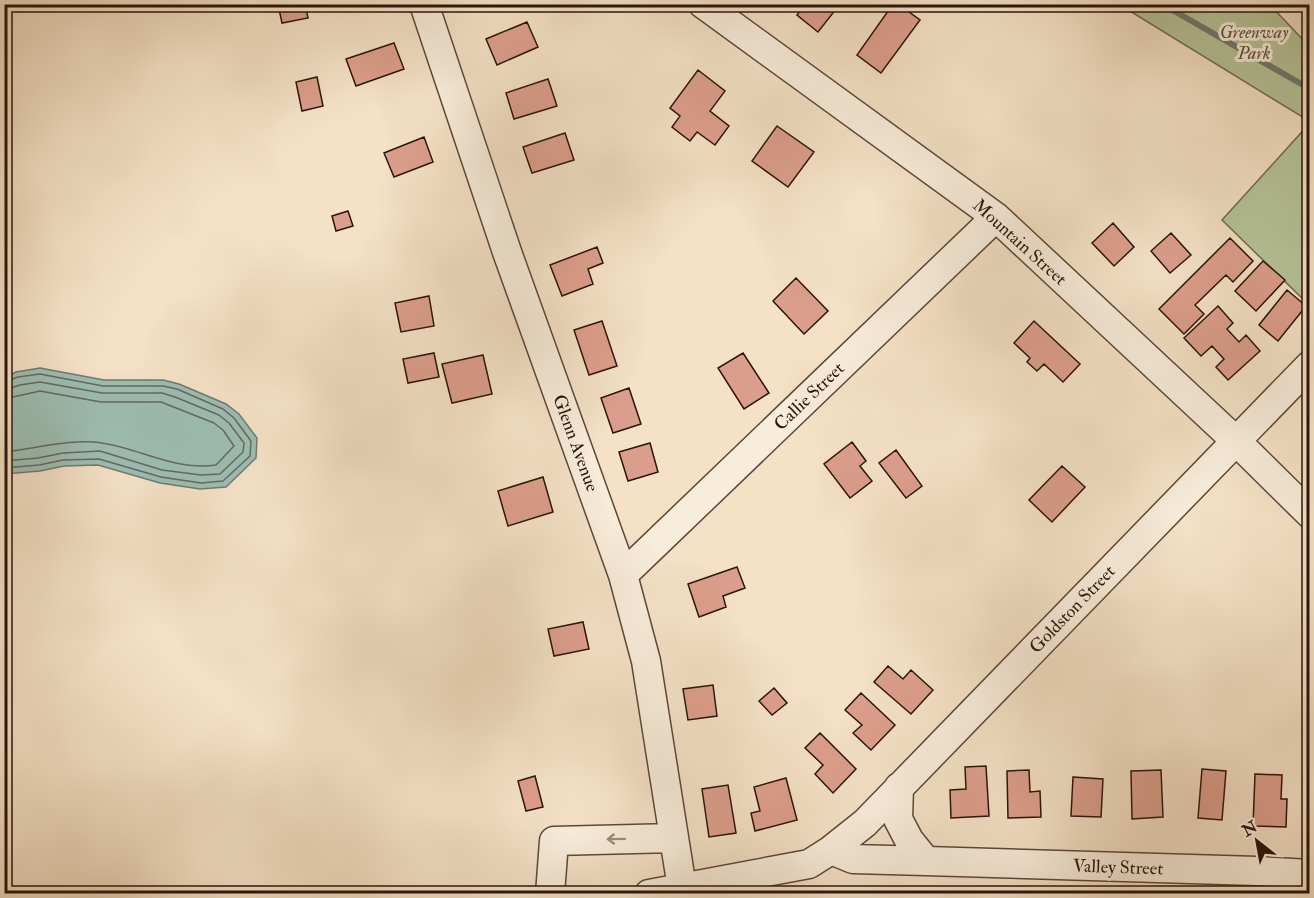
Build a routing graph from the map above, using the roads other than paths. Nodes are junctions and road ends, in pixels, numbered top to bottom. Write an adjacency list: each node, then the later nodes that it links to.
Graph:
1 (424, 4): 7 (street, Glenn Avenue)
2 (711, 6): 3 (street, Mountain Street)
3 (996, 217): 5 (street, Mountain Street); 7 (street, Callie Street)
4 (1310, 365): 5 (street, Goldston Street)
5 (1236, 441): 6 (street, Mountain Street); 8 (street, Goldston Street)
6 (1310, 514)
7 (623, 575): 9 (street, Glenn Avenue)
8 (899, 787): 10 (street, Goldston Street); 11 (street)
9 (674, 838): 13 (street, Glenn Avenue); 14 (street, one-way to 14)
10 (831, 850): 11 (street, Valley Street); 13 (street)
11 (926, 861): 12 (street, Valley Street)
12 (1310, 874)
13 (682, 890): 15 (street)
14 (550, 894)
15 (649, 894)

